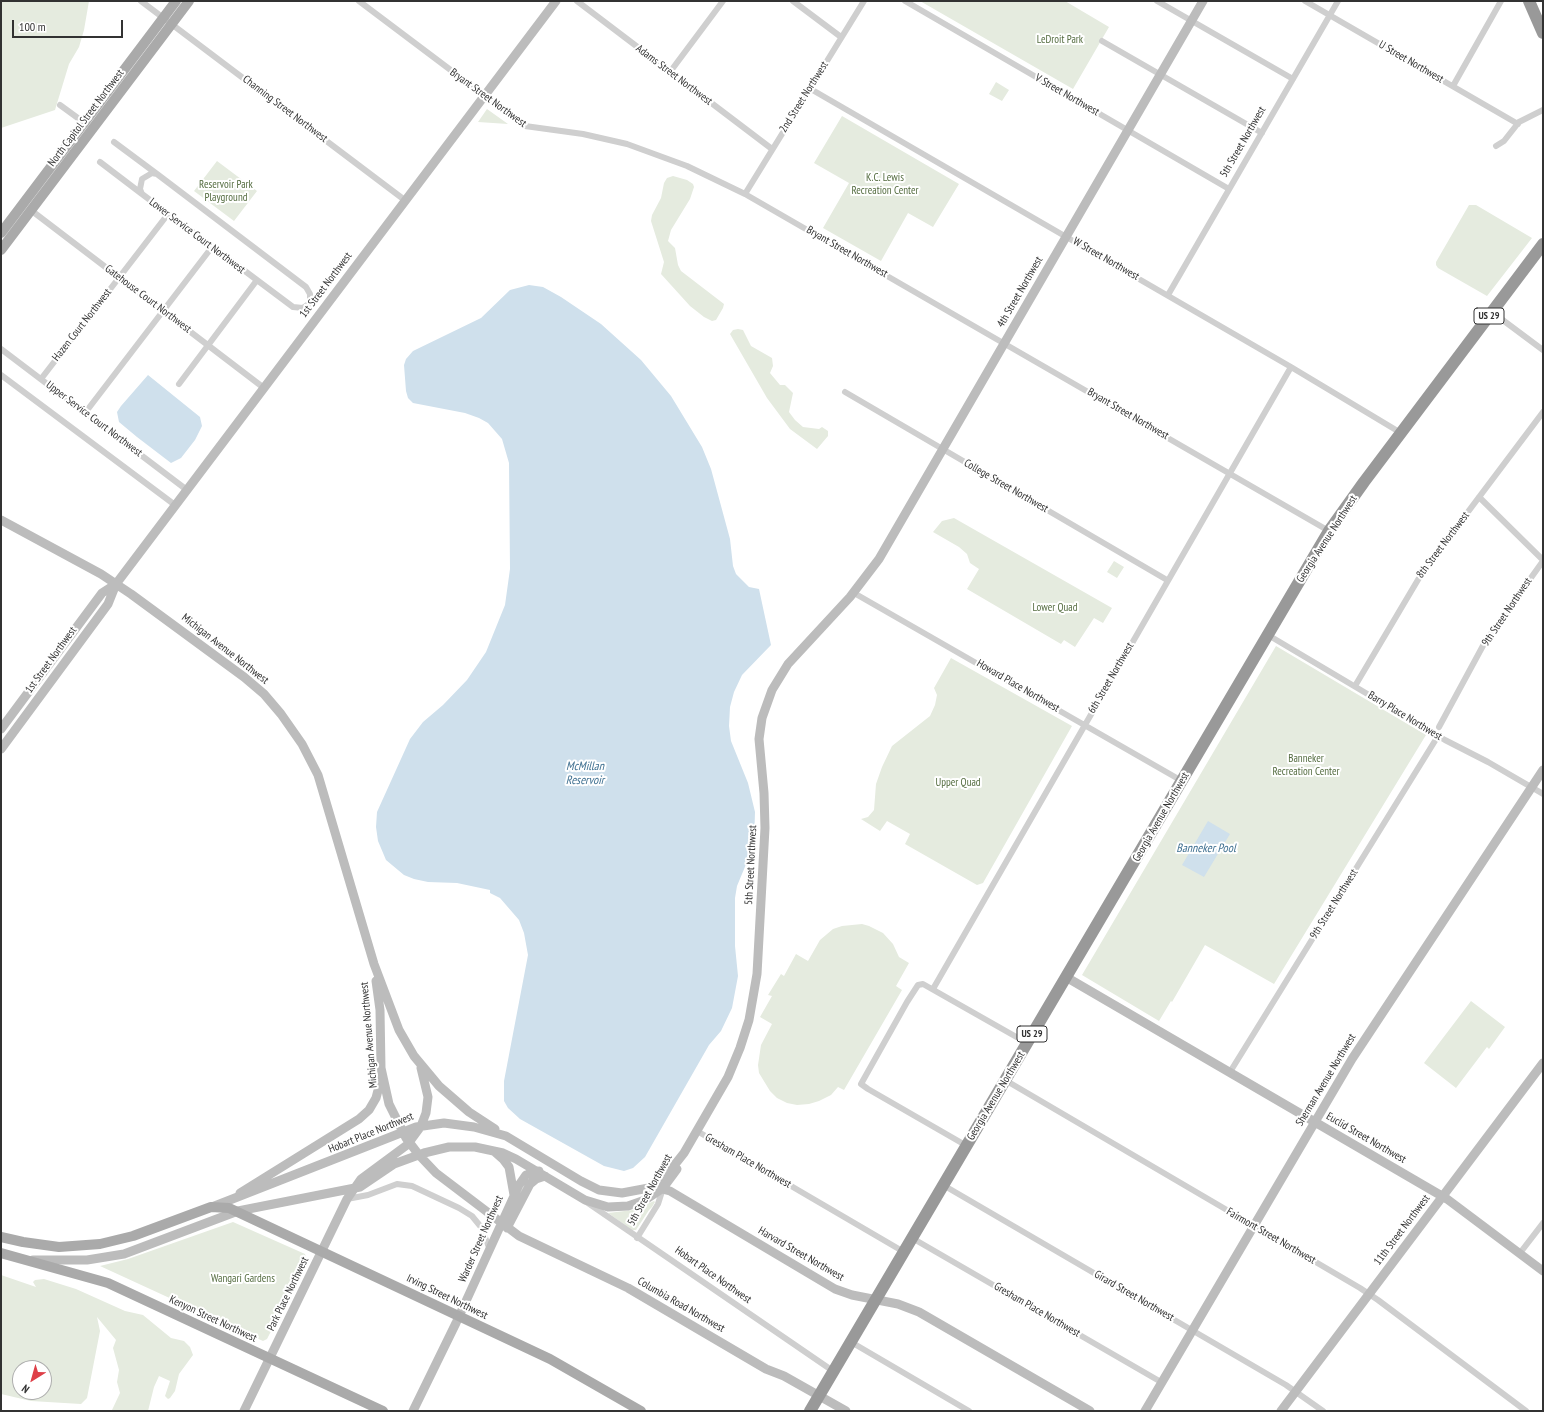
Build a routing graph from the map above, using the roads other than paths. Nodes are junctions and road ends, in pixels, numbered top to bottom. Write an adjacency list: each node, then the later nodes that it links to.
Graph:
1 (141, 1): 19 (street, Channing Street Northwest)
2 (176, 1): 19 (main road)
3 (189, 1): 19 (main road)
4 (359, 1): 28 (street, Bryant Street Northwest)
5 (556, 1): 28 (main road, 1st Street Northwest)
6 (577, 1): 23 (street, Adams Street Northwest)
7 (723, 1): 23 (street)
8 (793, 1): 21 (street)
9 (864, 1): 21 (street, 2nd Street Northwest)
10 (905, 1): 33 (street, V Street Northwest)
11 (1157, 1): 18 (street)
12 (1203, 1): 18 (main road, 4th Street Northwest)
13 (1305, 1): 17 (street, U Street Northwest)
14 (1338, 1): 17 (street, 5th Street Northwest)
15 (1501, 1): 26 (street)
16 (1529, 1): 20 (highway)
17 (1330, 15): 25 (street, 5th Street Northwest); 26 (street, U Street Northwest)
18 (1191, 20): 24 (main road, 4th Street Northwest); 25 (street)
19 (168, 21): 32 (main road); 43 (street, Channing Street Northwest)
20 (1543, 33)
21 (841, 37): 27 (street, 2nd Street Northwest)
22 (1102, 41): 24 (street)
23 (670, 72): 37 (street, Adams Street Northwest)
24 (1160, 74): 33 (main road, 4th Street Northwest); 34 (street)
25 (1293, 79): 34 (street, 5th Street Northwest)
26 (1453, 86): 31 (street, U Street Northwest)
27 (809, 88): 37 (street, 2nd Street Northwest); 47 (street, W Street Northwest)
28 (485, 96): 42 (street, Bryant Street Northwest); 43 (main road, 1st Street Northwest)
29 (60, 105): 32 (street)
30 (1543, 110): 31 (street)
31 (1518, 124): 36 (street)
32 (88, 126): 44 (main road, North Capitol Street Northwest); 46 (main road)
33 (1127, 130): 40 (street, V Street Northwest); 47 (main road, 4th Street Northwest)
34 (1262, 133): 40 (street, 5th Street Northwest)
35 (114, 142): 39 (street)
36 (1496, 146)
37 (772, 148): 42 (street, 2nd Street Northwest)
38 (100, 162): 41 (street)
39 (157, 174): 41 (street, Lower Service Court Northwest); 54 (street)
40 (1229, 189): 53 (street, 5th Street Northwest)
41 (142, 194): 45 (street, Lower Service Court Northwest)
42 (745, 194): 58 (street, Bryant Street Northwest)
43 (406, 201): 56 (main road, 1st Street Northwest)
44 (32, 210): 46 (main road, North Capitol Street Northwest); 51 (street, Gatehouse Court Northwest)
45 (168, 214): 49 (street, Lower Service Court Northwest); 51 (street, Hazen Court Northwest)
46 (5, 230): 50 (main road, North Capitol Street Northwest)
47 (1066, 236): 53 (street, W Street Northwest); 58 (main road, 4th Street Northwest)
48 (1543, 244): 57 (highway, Georgia Avenue Northwest / US 29)
49 (212, 247): 52 (street, Lower Service Court Northwest); 55 (street)
50 (1, 250)
51 (119, 277): 55 (street, Gatehouse Court Northwest); 64 (street, Hazen Court Northwest)
52 (257, 280): 54 (street, Lower Service Court Northwest); 59 (street)
53 (1168, 295): 62 (street, W Street Northwest)
54 (310, 303): 56 (street)
55 (163, 311): 59 (street, Gatehouse Court Northwest); 69 (street)
56 (321, 312): 66 (main road, 1st Street Northwest)
57 (1492, 312): 61 (street); 70 (highway, Georgia Avenue Northwest / US 29)
58 (1004, 342): 71 (main road, 4th Street Northwest); 72 (street, Bryant Street Northwest)
59 (208, 346): 65 (street); 66 (street, Gatehouse Court Northwest)
60 (1, 349): 64 (street, Upper Service Court Northwest)
61 (1543, 350)
62 (1291, 367): 70 (street, W Street Northwest); 72 (street, 6th Street Northwest)
63 (1, 375): 75 (street, Upper Service Court Northwest)
64 (41, 379): 69 (street, Upper Service Court Northwest)
65 (179, 384)
66 (264, 388): 73 (main road, 1st Street Northwest)
67 (845, 392): 71 (street, College Street Northwest)
68 (1543, 412): 74 (street, 8th Street Northwest)
69 (85, 413): 73 (street, Upper Service Court Northwest)
70 (1401, 433): 77 (highway, Georgia Avenue Northwest / US 29)
71 (942, 449): 79 (street, College Street Northwest); 81 (main road, 4th Street Northwest)
72 (1230, 473): 77 (street, Bryant Street Northwest); 79 (street, 6th Street Northwest)
73 (187, 490): 75 (main road, 1st Street Northwest)
74 (1480, 496): 78 (street); 83 (street, 8th Street Northwest)
75 (175, 505): 80 (main road, 1st Street Northwest)
76 (1, 520): 80 (main road, Michigan Avenue Northwest)
77 (1329, 531): 82 (highway, Georgia Avenue Northwest / US 29)
78 (1543, 561): 85 (street, 9th Street Northwest)
79 (1167, 580): 84 (street, 6th Street Northwest)
80 (116, 584): 86 (main road, 1st Street Northwest); 88 (main road, 1st Street Northwest); 93 (main road, Michigan Avenue Northwest)
81 (854, 593): 84 (street, Howard Place Northwest); 104 (main road, 5th Street Northwest)
82 (1268, 635): 83 (street, Barry Place Northwest); 90 (highway, Georgia Avenue Northwest / US 29)
83 (1355, 686): 87 (street, Barry Place Northwest)
84 (1084, 724): 90 (street, Howard Place Northwest); 95 (street, 6th Street Northwest)
85 (1439, 727)
86 (1, 729)
87 (1438, 736): 91 (street, Barry Place Northwest); 100 (street, 9th Street Northwest)
88 (1, 749)
89 (1543, 770): 91 (main road, Sherman Avenue Northwest)
90 (1182, 781): 94 (highway, Georgia Avenue Northwest / US 29)
91 (1532, 787): 92 (street, Barry Place Northwest); 102 (main road, Sherman Avenue Northwest)
92 (1543, 794)
93 (374, 964): 97 (main road, Michigan Avenue Northwest); 99 (main road, Michigan Avenue Northwest)
94 (1066, 977): 96 (highway, Georgia Avenue Northwest / US 29); 100 (main road, Euclid Street Northwest)
95 (933, 989): 96 (street); 106 (street)
96 (1027, 1043): 101 (highway, Georgia Avenue Northwest / US 29)
97 (419, 1063): 103 (main road, Park Place Northwest); 105 (main road, Michigan Avenue Northwest)
98 (1542, 1064): 116 (main road, 11th Street Northwest)
99 (381, 1068): 117 (main road); 123 (main road, Michigan Avenue Northwest)
100 (1230, 1072): 102 (main road, Euclid Street Northwest)
101 (1005, 1080): 106 (highway, Georgia Avenue Northwest / US 29); 124 (street, Fairmont Street Northwest)
102 (1314, 1122): 116 (main road, Euclid Street Northwest); 124 (main road, Sherman Avenue Northwest)
103 (421, 1126): 105 (main road, Hobart Place Northwest); 112 (main road, Park Place Northwest); 117 (main road, Hobart Place Northwest)
104 (697, 1131): 108 (main road, 5th Street Northwest); 131 (street, Gresham Place Northwest)
105 (506, 1136): 113 (main road, Hobart Place Northwest)
106 (966, 1146): 111 (highway, Georgia Avenue Northwest / US 29)
107 (490, 1149): 109 (main road, Hobart Place Northwest); 112 (main road, Hobart Place Northwest); 115 (main road)
108 (684, 1153): 113 (main road, 5th Street Northwest); 114 (main road, 5th Street Northwest)
109 (536, 1171): 110 (main road, Hobart Place Northwest); 113 (main road, 5th Street Northwest); 115 (main road, Warder Street Northwest)
110 (545, 1176): 118 (main road, Hobart Place Northwest); 123 (main road, Warder Street Northwest)
111 (943, 1185): 127 (highway, Georgia Avenue Northwest / US 29); 138 (street, Girard Street Northwest)
112 (354, 1188): 119 (main road, Park Place Northwest); 121 (main road, Hobart Place Northwest)
113 (648, 1188): 114 (main road, Harvard Street Northwest)
114 (663, 1188): 118 (main road, Hobart Place Northwest); 126 (street, 5th Street Northwest); 136 (main road, Harvard Street Northwest)
115 (514, 1195): 123 (main road, Warder Street Northwest)
116 (1443, 1196): 132 (main road, Euclid Street Northwest); 135 (main road, 11th Street Northwest)
117 (236, 1197): 120 (main road, Hobart Place Northwest)
118 (580, 1198): 126 (street, Hobart Place Northwest)
119 (347, 1199): 128 (street); 129 (main road, Park Place Northwest)
120 (211, 1207): 121 (main road, Irving Street Northwest); 125 (main road, Irving Street Northwest)
121 (238, 1211): 129 (main road, Irving Street Northwest); 133 (main road)
122 (1543, 1223): 132 (street)
123 (504, 1226): 128 (main road, Warder Street Northwest); 144 (main road, Columbia Road Northwest)
124 (1254, 1226): 135 (street, Fairmont Street Northwest); 138 (main road, Sherman Avenue Northwest)
125 (1, 1236)
126 (637, 1238): 141 (street, Hobart Place Northwest)
127 (912, 1238): 131 (highway, Georgia Avenue Northwest / US 29); 142 (street, Gresham Place Northwest)
128 (490, 1250): 137 (main road, Warder Street Northwest)
129 (322, 1251): 137 (main road, Irving Street Northwest); 140 (main road, Park Place Northwest)
130 (1, 1252): 133 (main road)
131 (904, 1252): 136 (highway, Georgia Avenue Northwest / US 29)
132 (1520, 1253): 134 (main road, Euclid Street Northwest)
133 (28, 1260): 140 (main road, Kenyon Street Northwest)
134 (1543, 1271)
135 (1369, 1294): 143 (main road, 11th Street Northwest); 156 (street, Fairmont Street Northwest)
136 (875, 1300): 139 (highway, Georgia Avenue Northwest / US 29); 152 (main road, Harvard Street Northwest)
137 (459, 1316): 147 (main road, Warder Street Northwest); 148 (main road, Irving Street Northwest)
138 (1193, 1331): 142 (main road, Sherman Avenue Northwest); 143 (street, Girard Street Northwest)
139 (851, 1342): 141 (highway, Georgia Avenue Northwest / US 29); 151 (street)
140 (269, 1358): 145 (main road, Park Place Northwest); 146 (main road, Kenyon Street Northwest)
141 (833, 1372): 144 (highway, Georgia Avenue Northwest / US 29)
142 (1161, 1382): 153 (main road, Sherman Avenue Northwest)
143 (1296, 1391): 154 (main road, 11th Street Northwest); 155 (street, Girard Street Northwest)
144 (819, 1396): 149 (highway, Georgia Avenue Northwest / US 29); 150 (main road, Columbia Road Northwest)
145 (244, 1411)
146 (383, 1411)
147 (413, 1411)
148 (641, 1411)
149 (810, 1411)
150 (846, 1411)
151 (969, 1411)
152 (1090, 1411)
153 (1145, 1411)
154 (1281, 1411)
155 (1323, 1411)
156 (1526, 1411)

